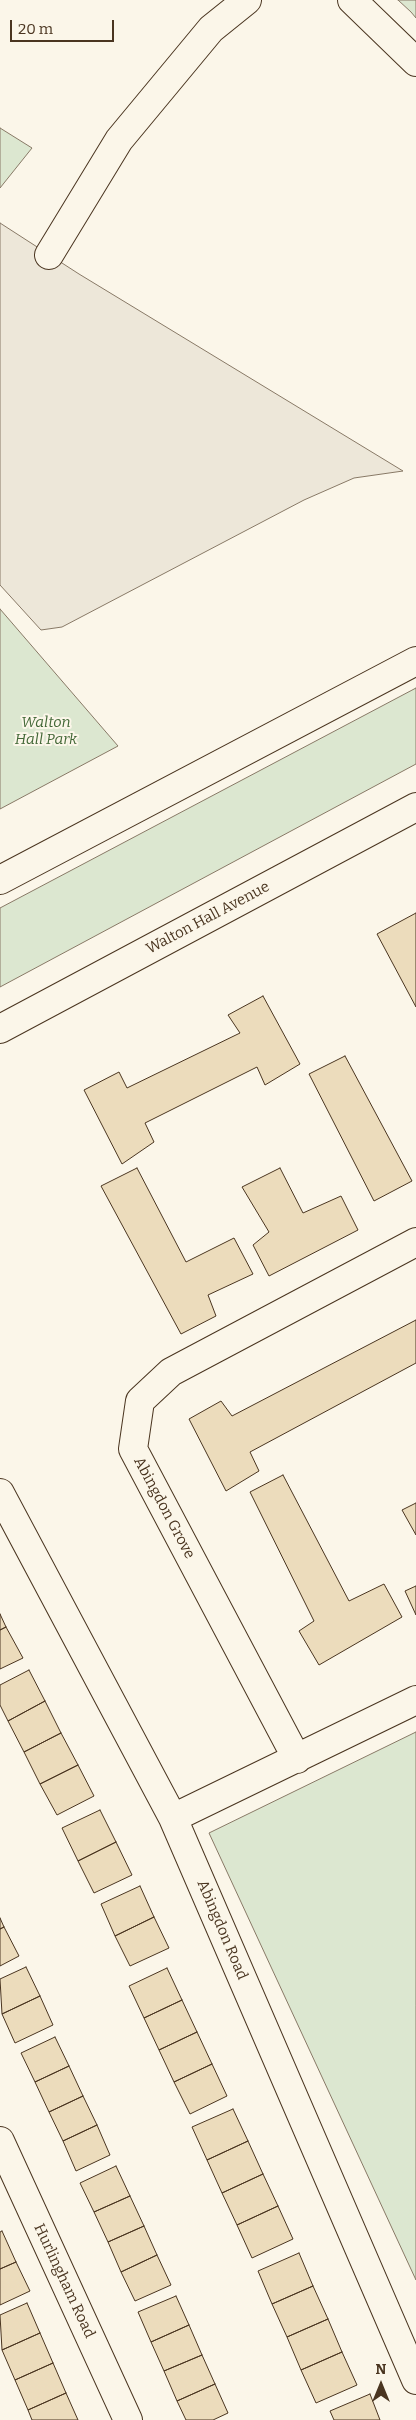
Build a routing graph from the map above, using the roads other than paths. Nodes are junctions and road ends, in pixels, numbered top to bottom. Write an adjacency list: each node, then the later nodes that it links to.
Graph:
1 (247, 0): 4 (main road)
2 (352, 0): 3 (main road)
3 (416, 62)
4 (49, 255)
5 (416, 661): 7 (main road)
6 (416, 807): 8 (main road, Walton Hall Avenue)
7 (0, 880)
8 (0, 1029)
9 (416, 1242): 12 (main road, Abingdon Grove)
10 (0, 1493): 13 (main road, Abingdon Road)
11 (416, 1700): 12 (main road)
12 (297, 1759): 13 (main road)
13 (173, 1818): 15 (main road, Abingdon Road)
14 (0, 2141): 16 (main road, Hurlingham Road)
15 (416, 2380)
16 (128, 2420)

